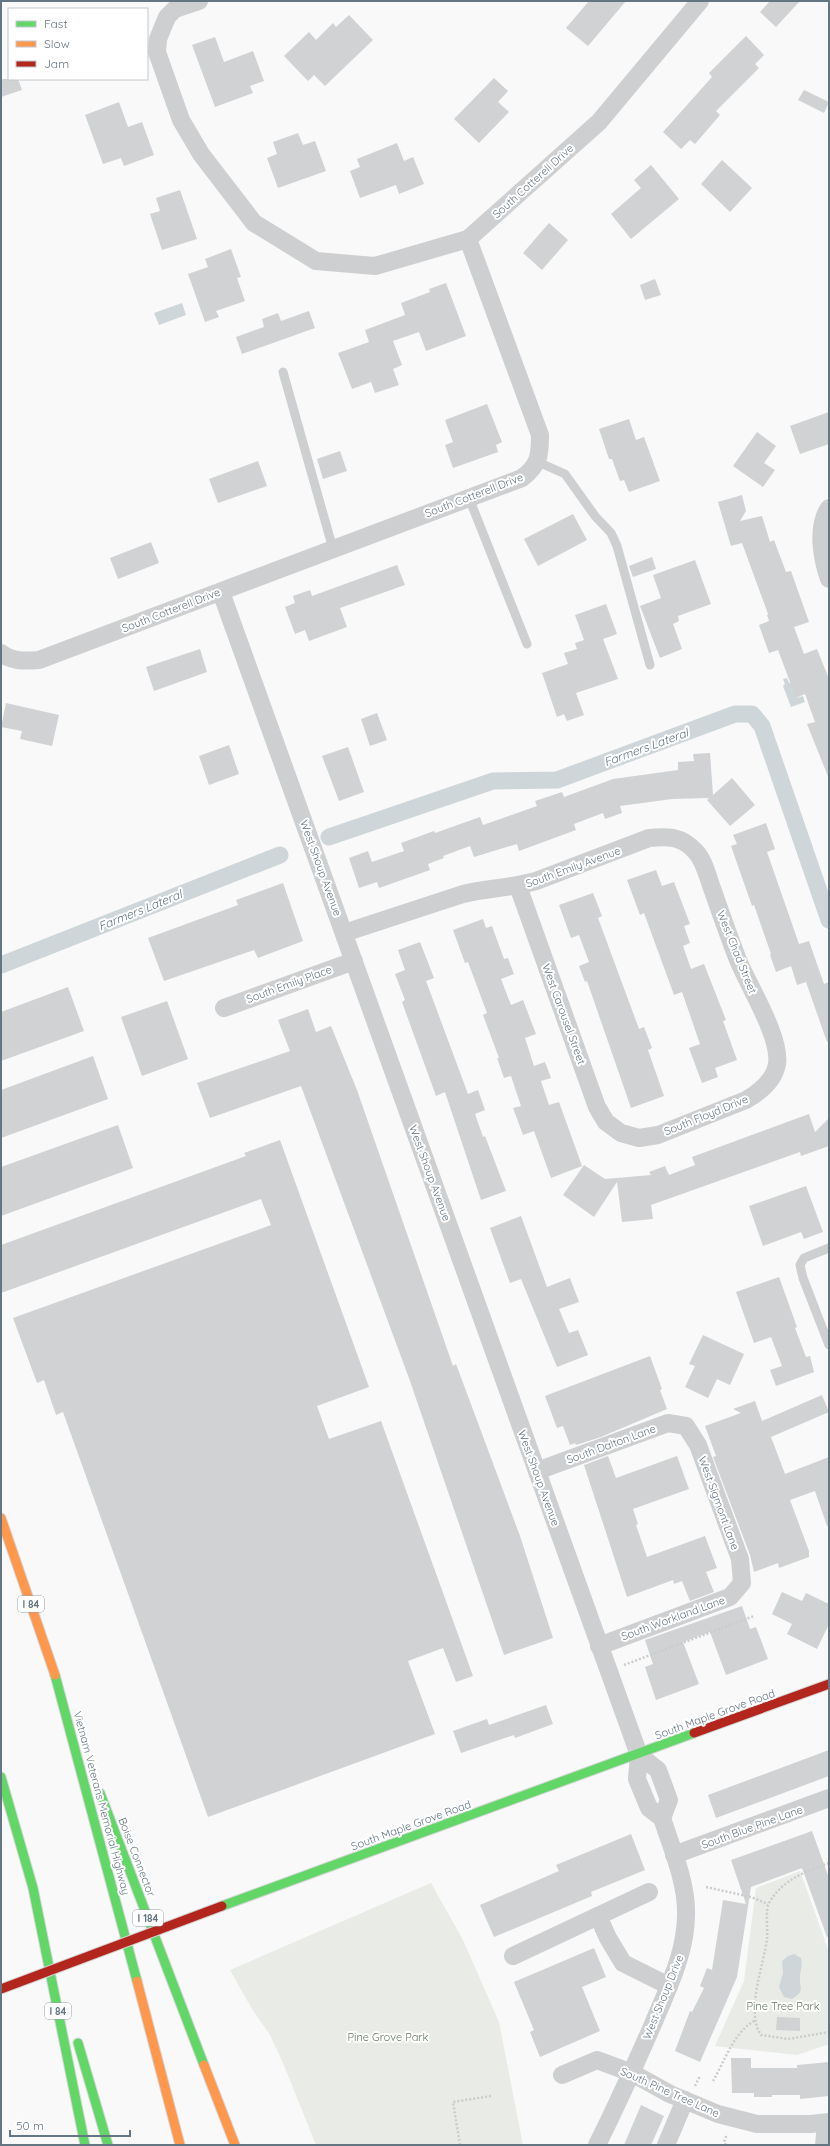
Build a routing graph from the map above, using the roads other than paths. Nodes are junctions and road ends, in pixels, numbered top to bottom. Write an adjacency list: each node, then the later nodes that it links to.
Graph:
1 (199, 1): 3 (street)
2 (700, 1): 3 (street, South Cotterell Drive)
3 (468, 239): 5 (street)
4 (283, 372): 8 (lane)
5 (538, 462): 6 (street, South Cotterell Drive); 13 (lane)
6 (469, 498): 8 (street, South Cotterell Drive); 11 (lane)
7 (828, 510): 9 (street)
8 (332, 549): 10 (street, South Cotterell Drive)
9 (829, 579)
10 (221, 592): 12 (street, South Cotterell Drive); 16 (street, West Shoup Avenue)
11 (527, 644)
12 (3, 655)
13 (650, 665)
14 (685, 843): 15 (street, South Emily Avenue); 19 (street, West Chad Street)
15 (518, 886): 16 (street, South Emily Avenue); 20 (street, West Carousel Street)
16 (344, 933): 17 (street, West Shoup Avenue)
17 (354, 961): 18 (street, South Emily Place); 24 (street, West Shoup Avenue)
18 (224, 1008)
19 (777, 1066): 20 (street, South Floyd Drive)
20 (621, 1133)
21 (829, 1248): 22 (lane)
22 (829, 1345)
23 (686, 1426): 24 (street, South Dalton Lane); 26 (street, West Sigmont Lane)
24 (537, 1471): 27 (street, West Shoup Avenue)
25 (1, 1518): 29 (main road, Vietnam Veterans Memorial Highway / I 84)
26 (742, 1583): 27 (street, South Workland Lane)
27 (599, 1646): 30 (street, West Shoup Avenue)
28 (829, 1684): 30 (main road, South Maple Grove Road)
29 (60, 1690): 31 (main road); 52 (main road, Vietnam Veterans Memorial Highway / I 84)
30 (638, 1755): 35 (street, West Shoup Avenue); 42 (main road, South Maple Grove Road, bridge)
31 (91, 1772)
32 (1, 1777): 37 (main road, I 84)
33 (97, 1786): 47 (main road, Boise Connector / I 184)
34 (829, 1798): 36 (street, South Blue Pine Lane)
35 (662, 1818): 36 (street, West Shoup Drive)
36 (674, 1855): 41 (street, West Shoup Drive)
37 (33, 1888): 43 (main road); 50 (main road, I 84)
38 (649, 1892): 39 (street)
39 (598, 1916): 40 (street); 41 (street)
40 (513, 1956)
41 (669, 1986): 45 (street, West Shoup Drive)
42 (1, 1989)
43 (64, 1994)
44 (75, 2032): 51 (main road)
45 (632, 2073): 46 (street, South Pine Tree Lane); 48 (street, South Pine Tree Lane); 55 (street, West Shoup Drive)
46 (562, 2075)
47 (211, 2081): 53 (main road, Boise Connector / I 184); 54 (main road)
48 (686, 2100): 49 (street, South Pine Tree Lane); 56 (street)
49 (828, 2122): 57 (street)
50 (85, 2145)
51 (108, 2145)
52 (180, 2145)
53 (235, 2145)
54 (246, 2145)
55 (597, 2145)
56 (666, 2145)
57 (824, 2145)

